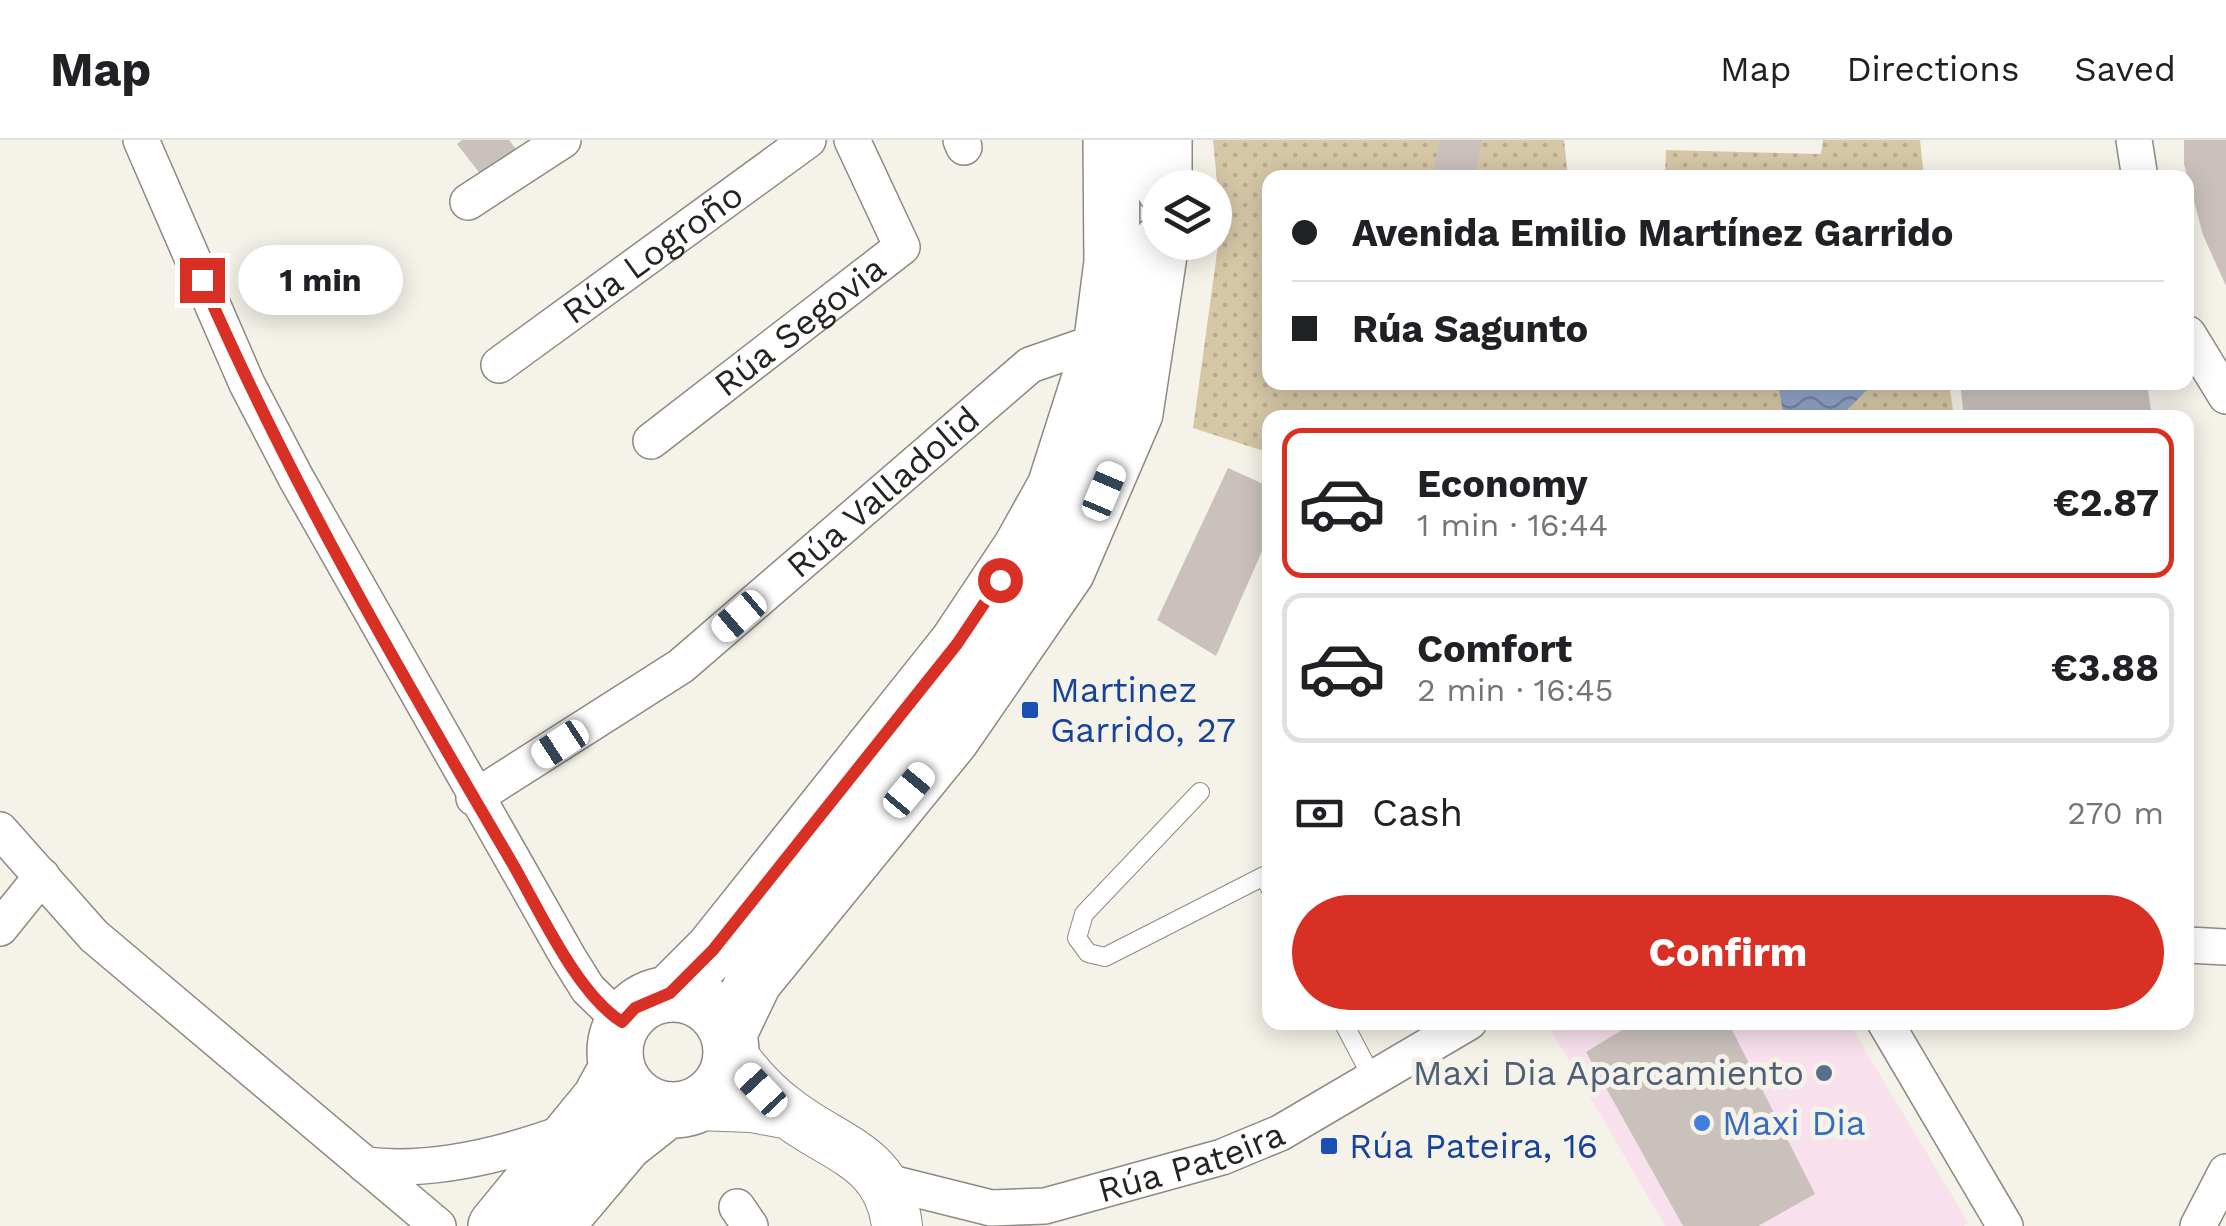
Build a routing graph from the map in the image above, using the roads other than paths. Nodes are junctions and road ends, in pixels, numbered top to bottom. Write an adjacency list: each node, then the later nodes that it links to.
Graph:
1 (141, 140): 18 (street)
2 (563, 140): 10 (street)
3 (808, 140): 14 (street, Rúa Logroño)
4 (852, 140): 16 (street, Rúa Segovia)
5 (1110, 140): 12 (main road)
6 (1164, 140): 8 (main road)
7 (2134, 140): 9 (street)
8 (1164, 170)
9 (2139, 170)
10 (468, 202)
11 (1158, 260): 29 (main road)
12 (1102, 340): 18 (street, Rúa Valladolid); 25 (main road)
13 (2194, 344): 15 (street)
14 (499, 365)
15 (2226, 396)
16 (650, 441)
17 (1200, 792): 21 (lane)
18 (474, 798): 30 (street)
19 (0, 830): 20 (street)
20 (42, 876): 22 (street); 35 (street)
21 (1262, 877)
22 (0, 928)
23 (2194, 945): 24 (street)
24 (2226, 946)
25 (670, 993): 29 (main road); 30 (main road)
26 (1347, 1030): 31 (lane)
27 (1455, 1030): 31 (street, Rúa Pateira)
28 (1891, 1030): 42 (street)
29 (730, 1044): 32 (main road); 33 (street, Rúa Pateira)
30 (619, 1045): 32 (main road); 34 (main road)
31 (1374, 1081): 38 (street, Rúa Pateira)
32 (682, 1108): 33 (street, Rúa Pateira); 41 (main road)
33 (789, 1114): 37 (street, Rúa Pateira)
34 (575, 1129): 35 (street); 40 (main road)
35 (365, 1165): 39 (street)
36 (2226, 1172): 43 (street)
37 (890, 1204): 38 (street, Rúa Pateira)
38 (959, 1214)
39 (438, 1226)
40 (496, 1226)
41 (554, 1226)
42 (2005, 1226)
43 (2198, 1226)

